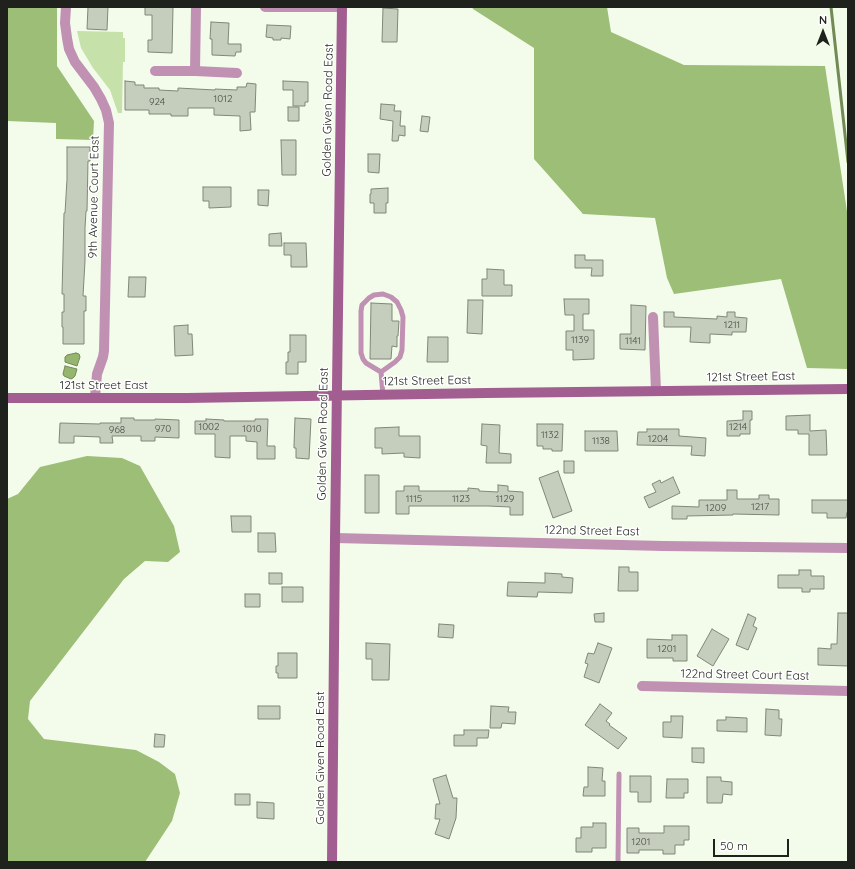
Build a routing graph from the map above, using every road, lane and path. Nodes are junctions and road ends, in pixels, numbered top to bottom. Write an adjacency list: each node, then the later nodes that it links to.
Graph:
1 (66, 7): 15 (street, 9th Avenue Court East)
2 (196, 7): 6 (street)
3 (265, 7): 4 (street)
4 (342, 7): 13 (street, Golden Given Road East)
5 (155, 71): 6 (street)
6 (195, 71): 7 (street)
7 (237, 73)
8 (653, 316): 11 (street)
9 (381, 372): 9 (lane); 12 (lane)
10 (848, 389): 11 (street, 121st Street East)
11 (656, 391): 12 (street, 121st Street East)
12 (383, 395): 13 (street, 121st Street East)
13 (337, 396): 15 (street, 121st Street East); 16 (street, Golden Given Road East)
14 (7, 398): 15 (street, 121st Street East)
15 (95, 398)
16 (334, 538): 17 (street, 122nd Street East); 21 (street, Golden Given Road East)
17 (848, 548)
18 (642, 686): 19 (street, 122nd Street Court East)
19 (848, 690)
20 (618, 774): 22 (lane)
21 (332, 862)
22 (618, 862)

